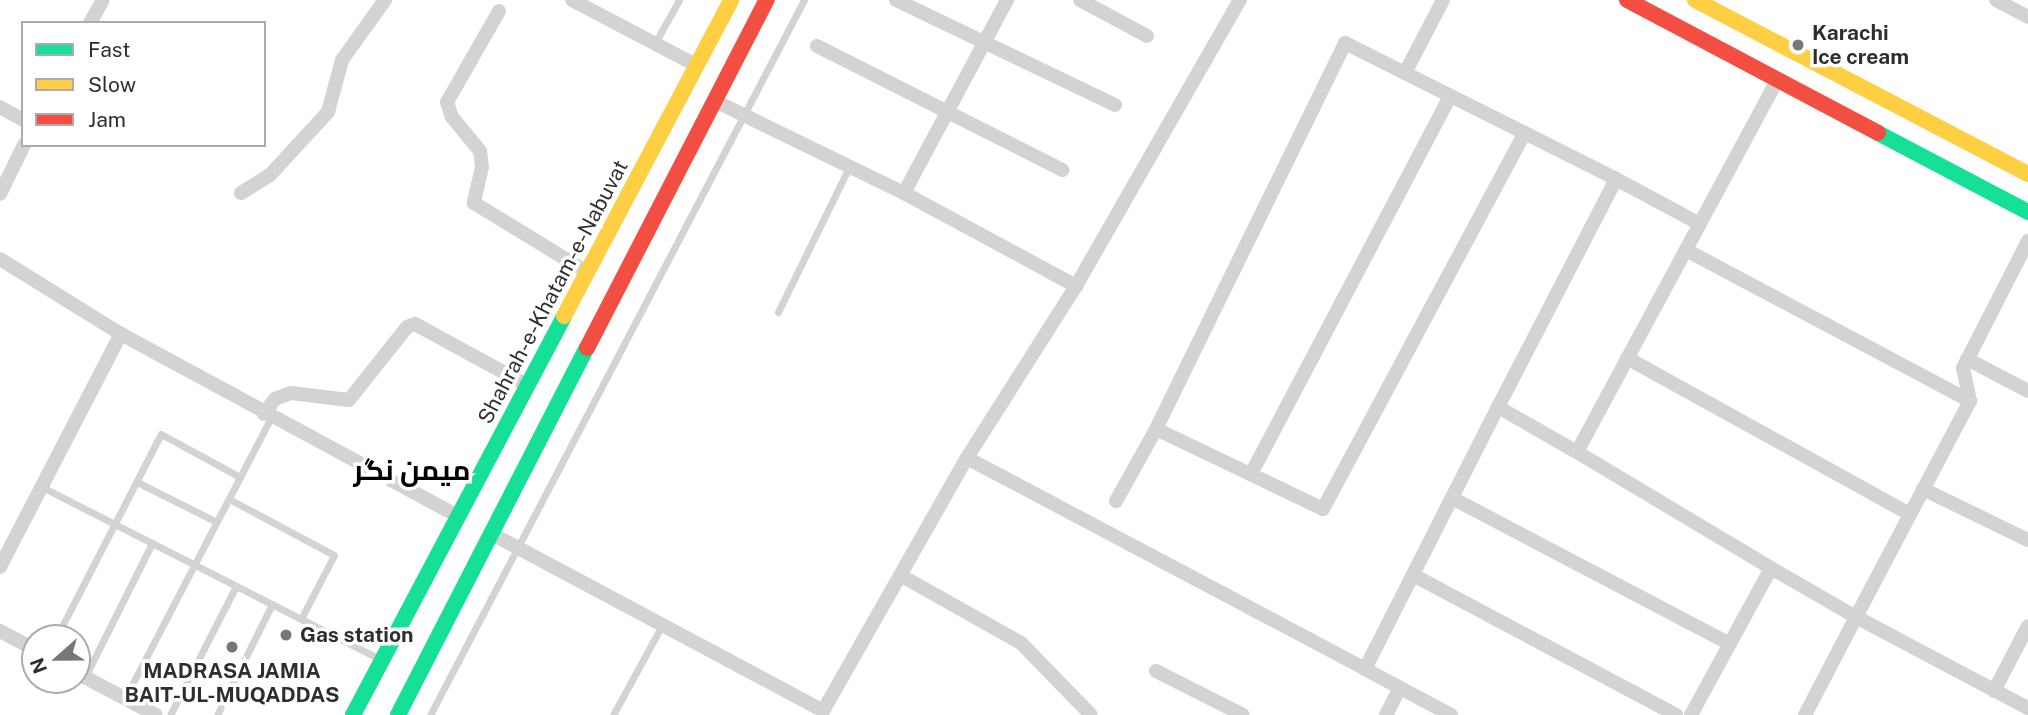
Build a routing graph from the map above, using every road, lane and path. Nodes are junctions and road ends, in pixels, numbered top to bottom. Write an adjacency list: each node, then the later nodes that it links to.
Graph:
1 (103, 0): 18 (street)
2 (385, 0): 39 (street)
3 (572, 0): 20 (street)
4 (679, 0): 20 (lane)
5 (730, 0): 23 (main road, Shahrah-e-Khatam-e-Nabuvat)
6 (767, 0): 27 (main road)
7 (804, 0): 31 (lane)
8 (895, 0): 21 (street)
9 (1007, 0): 21 (street)
10 (1080, 0): 19 (street)
11 (1240, 0): 48 (street)
12 (1443, 0): 24 (street)
13 (1627, 0): 25 (main road)
14 (1695, 0): 37 (main road)
15 (1996, 0): 17 (street)
16 (499, 11): 47 (street)
17 (2028, 17)
18 (91, 21)
19 (1147, 36)
20 (655, 43): 23 (street)
21 (984, 43): 28 (street); 30 (street)
22 (817, 46): 30 (street)
23 (696, 65): 47 (main road, Shahrah-e-Khatam-e-Nabuvat)
24 (1405, 73): 26 (street); 58 (street)
25 (1778, 79): 42 (main road); 43 (street)
26 (1450, 96): 33 (street); 61 (street)
27 (715, 102): 31 (street); 73 (main road)
28 (1115, 105)
29 (0, 107): 32 (street)
30 (946, 114): 36 (street); 40 (street)
31 (746, 116): 35 (street); 76 (lane)
32 (21, 119)
33 (1525, 133): 38 (street); 61 (street)
34 (23, 147): 41 (street)
35 (849, 167): 40 (street); 49 (lane)
36 (1062, 170)
37 (2028, 174)
38 (1616, 179): 43 (street); 56 (street)
39 (242, 193)
40 (904, 193): 48 (street)
41 (0, 194)
42 (2028, 212)
43 (1700, 224): 45 (street)
44 (2028, 241): 52 (street)
45 (1686, 250): 51 (street); 55 (street)
46 (0, 259): 50 (street)
47 (587, 272): 53 (main road, Shahrah-e-Khatam-e-Nabuvat)
48 (1076, 286): 60 (street)
49 (778, 312)
50 (121, 334): 57 (street); 64 (street)
51 (1627, 358): 59 (street); 69 (street)
52 (1966, 359): 54 (street); 55 (street)
53 (527, 385): 57 (street); 70 (main road, Shahrah-e-Khatam-e-Nabuvat)
54 (2028, 391)
55 (1970, 401): 65 (street)
56 (1498, 407): 59 (street); 66 (street)
57 (267, 416): 62 (lane); 70 (street)
58 (1156, 429): 61 (street); 68 (street)
59 (1577, 452): 79 (street)
60 (967, 458): 80 (street); 94 (street)
61 (1251, 474)
62 (240, 477): 63 (lane); 67 (lane)
63 (137, 482): 71 (lane); 72 (lane)
64 (41, 487): 72 (lane); 78 (street)
65 (1923, 489): 69 (street); 74 (street)
66 (1452, 498): 81 (street); 91 (street)
67 (229, 499): 71 (lane); 85 (lane)
68 (1116, 501)
69 (1910, 514): 84 (street)
70 (458, 516): 93 (main road, Shahrah-e-Khatam-e-Nabuvat)
71 (217, 522): 77 (lane)
72 (115, 524): 75 (lane); 86 (lane)
73 (492, 534): 76 (street); 106 (main road)
74 (2028, 540)
75 (152, 543): 77 (lane); 92 (lane)
76 (517, 547): 87 (street); 107 (lane)
77 (195, 565): 82 (lane); 99 (lane)
78 (0, 567)
79 (1771, 568): 84 (street); 91 (street)
80 (901, 575): 101 (street); 109 (street)
81 (1413, 575): 94 (street); 113 (street)
82 (236, 586): 83 (lane); 103 (lane)
83 (272, 604): 85 (lane); 104 (lane)
84 (1856, 617): 98 (street); 115 (street)
85 (301, 619): 93 (lane)
86 (63, 624)
87 (662, 625): 101 (street); 108 (lane)
88 (2028, 626): 98 (street)
89 (0, 631): 90 (street)
90 (21, 642)
91 (1730, 644): 114 (street)
92 (91, 656)
93 (382, 660): 105 (main road, Shahrah-e-Khatam-e-Nabuvat)
94 (1365, 670): 97 (street)
95 (1156, 671): 110 (street)
96 (91, 680): 99 (street)
97 (1400, 688): 111 (street); 112 (street)
98 (1994, 691): 100 (street)
99 (125, 698): 102 (street)
100 (2028, 708)
101 (822, 713)
102 (156, 715)
103 (170, 715)
104 (217, 715)
105 (353, 715)
106 (398, 715)
107 (430, 715)
108 (613, 715)
109 (1091, 715)
110 (1243, 715)
111 (1386, 715)
112 (1451, 715)
113 (1676, 715)
114 (1691, 715)
115 (1805, 715)

